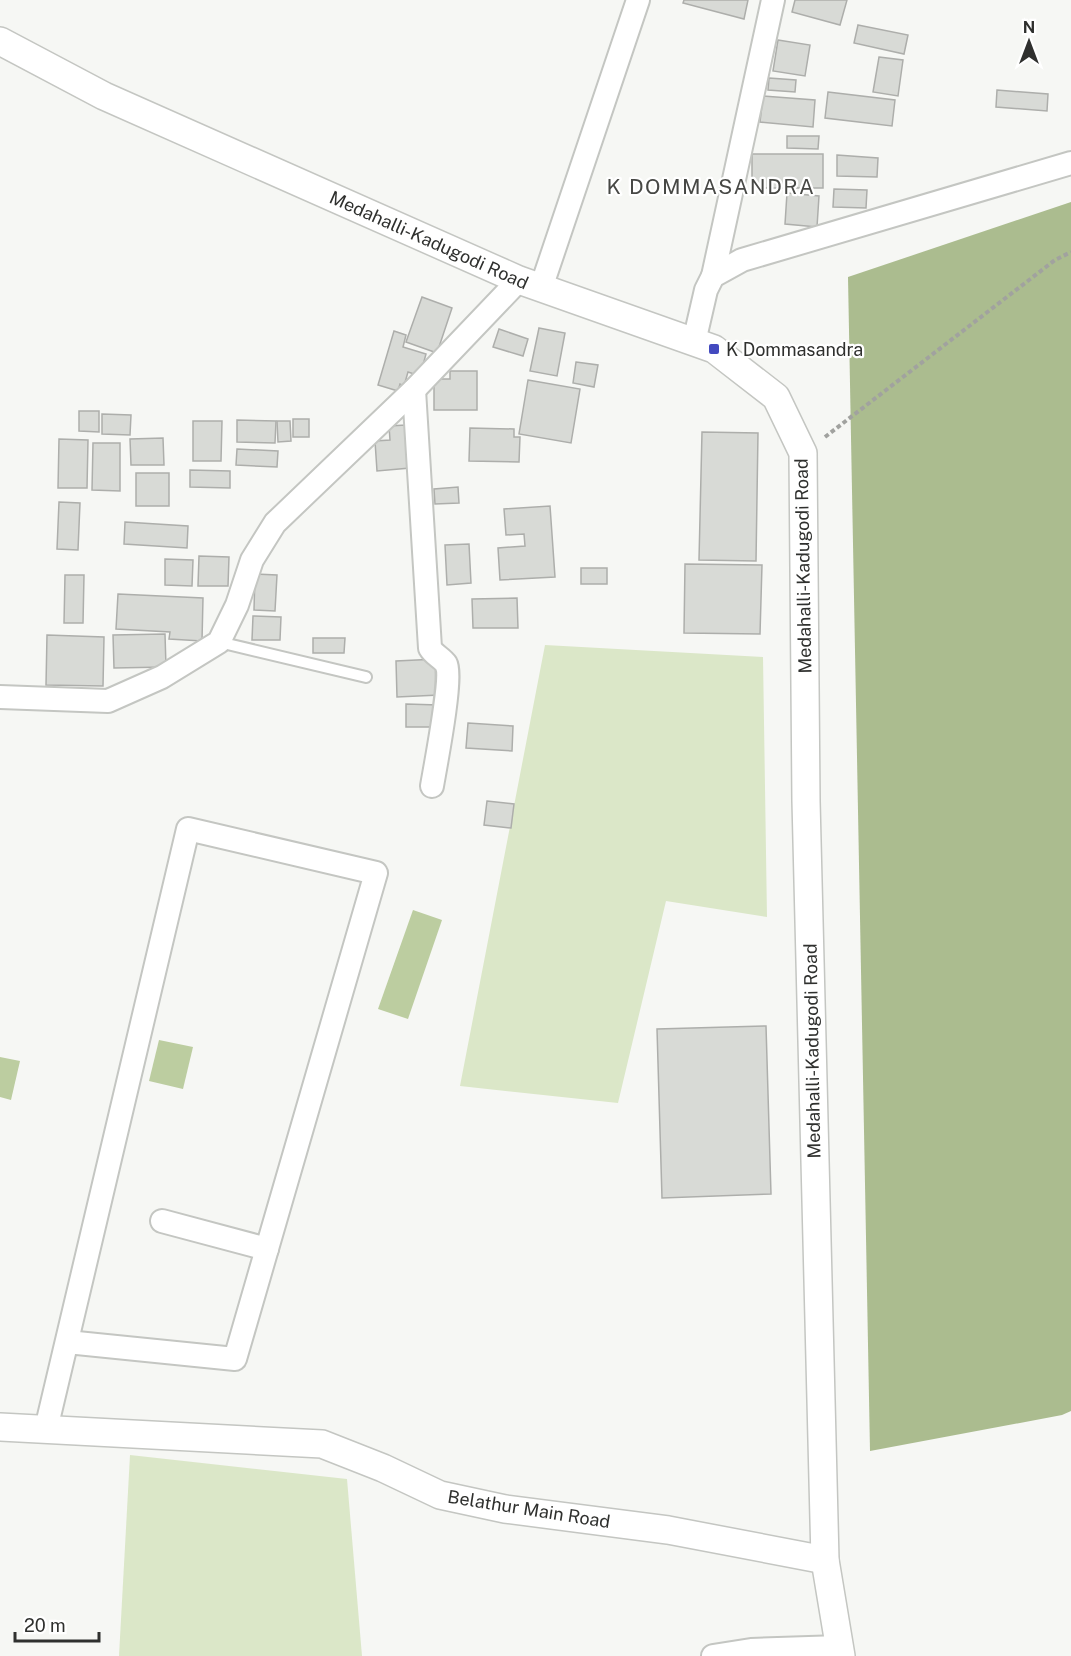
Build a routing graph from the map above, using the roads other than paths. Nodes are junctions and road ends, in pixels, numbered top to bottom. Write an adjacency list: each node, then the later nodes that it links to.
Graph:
1 (638, 0): 6 (street)
2 (772, 0): 5 (street)
3 (0, 41): 6 (street, Medahalli-Kadugodi Road)
4 (1071, 163): 5 (street)
5 (713, 276): 7 (street)
6 (530, 284): 7 (street, Medahalli-Kadugodi Road); 8 (street)
7 (694, 342): 18 (street, Medahalli-Kadugodi Road)
8 (414, 390): 9 (street); 12 (street)
9 (219, 642): 10 (lane); 11 (street)
10 (366, 677)
11 (0, 697)
12 (432, 786)
13 (162, 1221): 14 (street)
14 (267, 1249): 15 (street); 15 (street)
15 (66, 1342): 17 (street)
16 (0, 1426): 17 (street, Belathur Main Road)
17 (46, 1429): 18 (street, Belathur Main Road)
18 (825, 1560): 19 (street)
19 (841, 1651): 20 (street)
20 (752, 1653): 21 (street)
21 (713, 1656)

